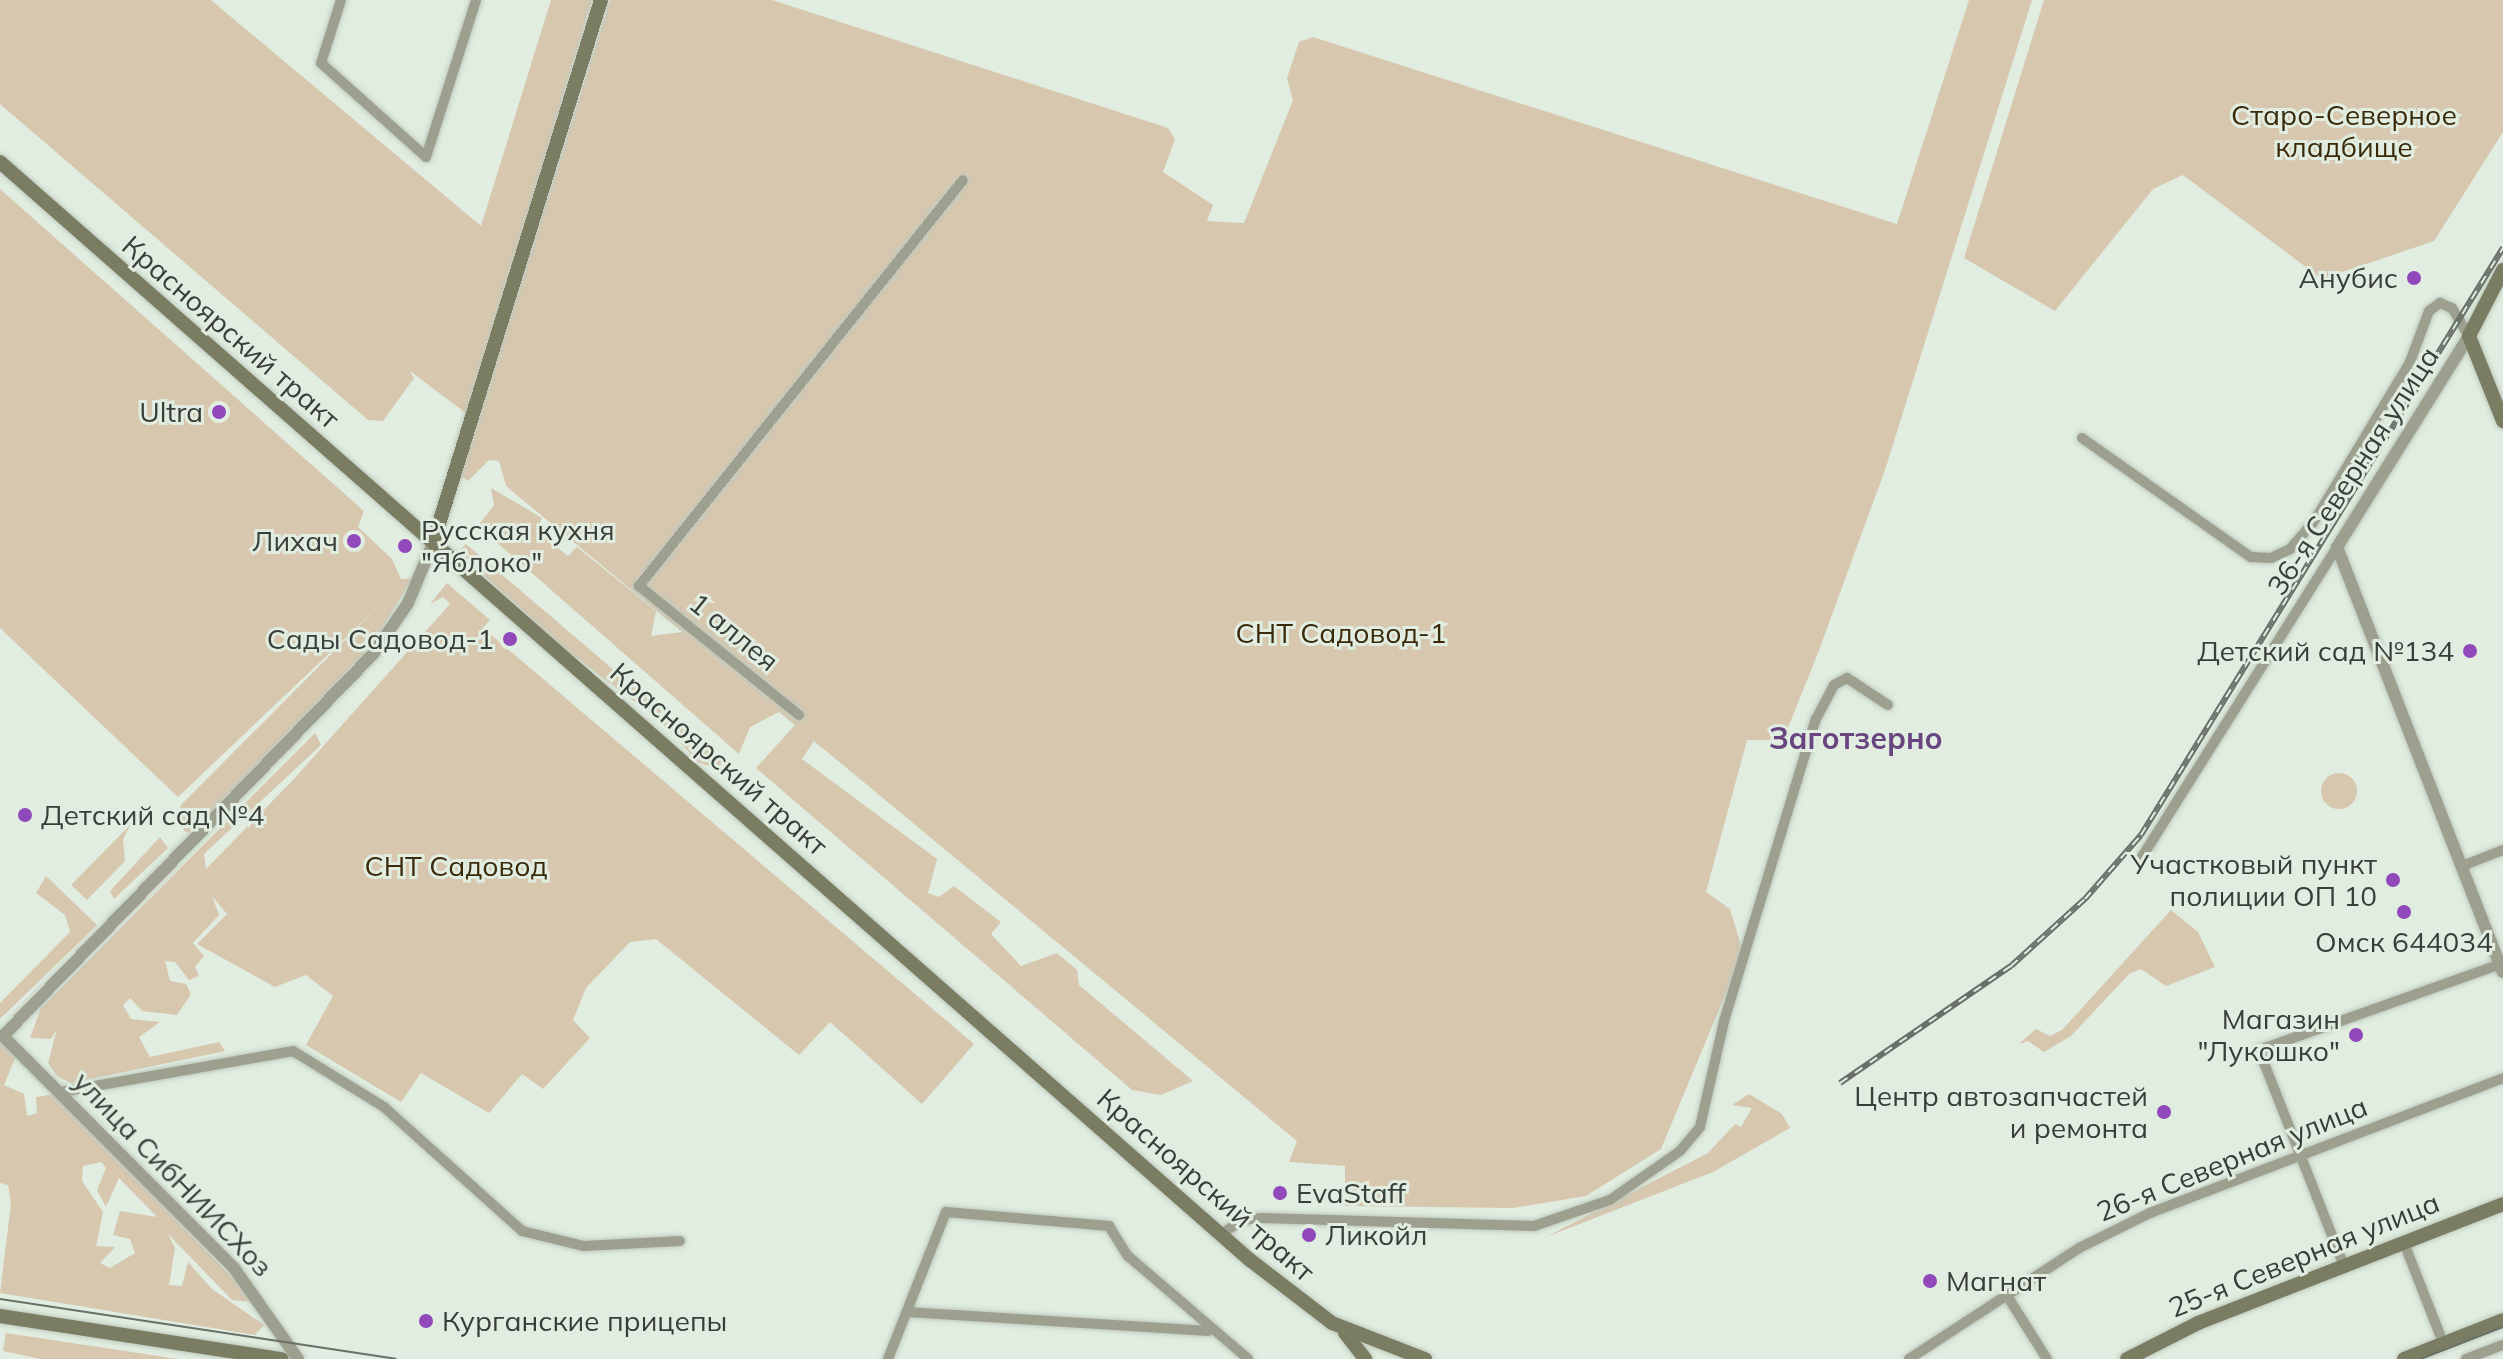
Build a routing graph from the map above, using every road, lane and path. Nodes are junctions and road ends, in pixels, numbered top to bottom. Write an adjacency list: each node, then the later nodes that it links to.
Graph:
1 (341, 0): 2 (street)
2 (476, 0)
3 (601, 0): 10 (main road)
4 (0, 162): 10 (main road, Красноярский тракт)
5 (963, 180): 13 (street, 1 аллея)
6 (2503, 270): 7 (main road, 36-я Северная улица)
7 (2469, 336): 8 (main road); 9 (street); 11 (street, 36-я Северная улица)
8 (2503, 421)
9 (2082, 438)
10 (433, 543): 18 (street); 23 (main road, Красноярский тракт)
11 (2337, 547): 15 (street, 36-я Северная улица); 16 (street)
12 (1888, 705): 23 (street)
13 (799, 715)
14 (2503, 850): 16 (street)
15 (2140, 860)
16 (2462, 866): 17 (street)
17 (2502, 966): 21 (street)
18 (2, 1035): 20 (street, улица СибНИИСХоз)
19 (2503, 1078): 21 (street, 26-я Северная улица)
20 (61, 1092): 24 (street); 39 (street, улица СибНИИСХоз)
21 (2300, 1155): 26 (street); 27 (street, 26-я Северная улица)
22 (2503, 1204): 25 (main road, 25-я Северная улица)
23 (1220, 1235): 31 (main road, Красноярский тракт)
24 (680, 1241)
25 (2404, 1243): 26 (main road, 25-я Северная улица); 33 (street)
26 (2344, 1266): 46 (main road, 25-я Северная улица)
27 (2006, 1294): 44 (street, 26-я Северная улица); 45 (street)
28 (908, 1312): 32 (street); 32 (street); 40 (street)
29 (0, 1316): 35 (main road)
30 (2503, 1320): 47 (main road)
31 (1332, 1323): 36 (main road, Красноярский тракт); 42 (main road)
32 (1208, 1331): 41 (street)
33 (2440, 1335)
34 (2503, 1345): 48 (street)
35 (219, 1349): 37 (main road); 38 (main road)
36 (1402, 1356): 43 (main road, Красноярский тракт)
37 (236, 1359)
38 (282, 1359)
39 (298, 1359)
40 (888, 1359)
41 (1248, 1359)
42 (1365, 1359)
43 (1425, 1359)
44 (1909, 1359)
45 (2047, 1359)
46 (2127, 1359)
47 (2404, 1359)
48 (2466, 1359)

